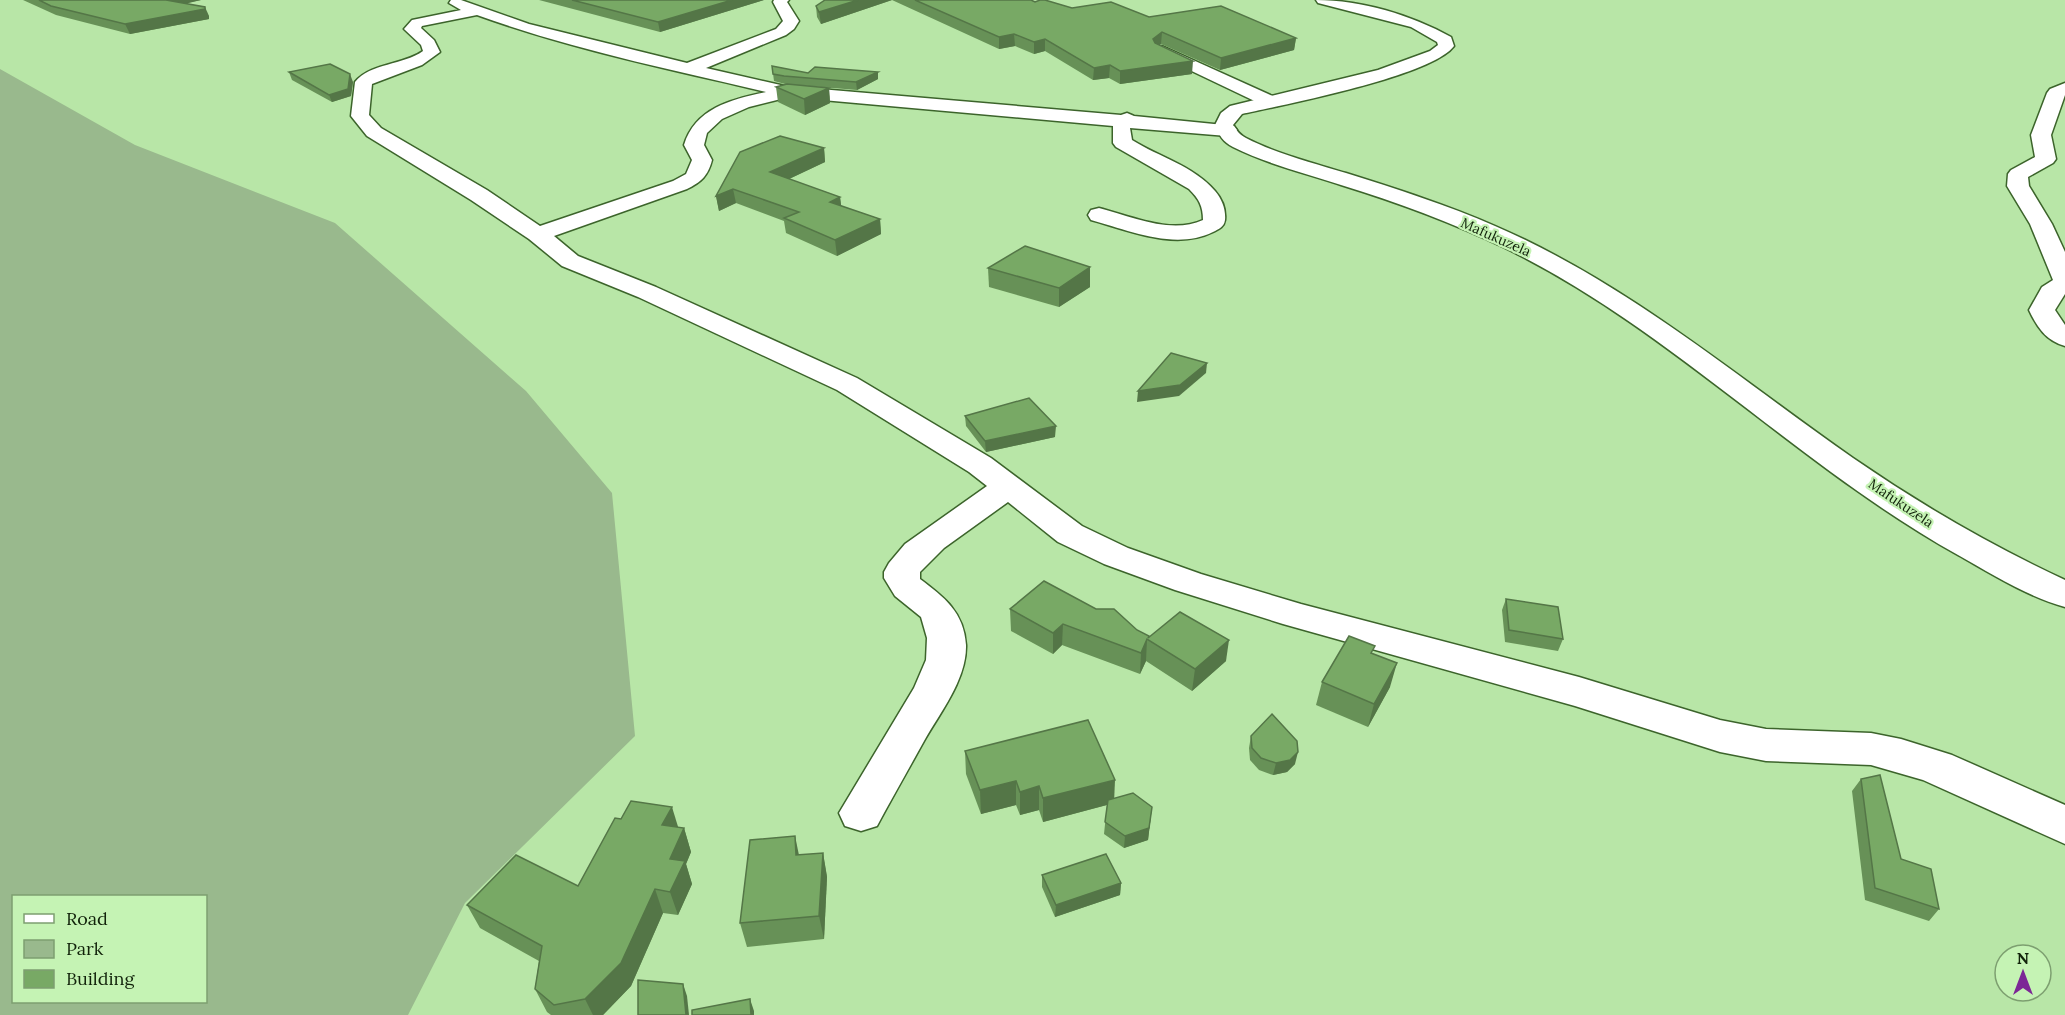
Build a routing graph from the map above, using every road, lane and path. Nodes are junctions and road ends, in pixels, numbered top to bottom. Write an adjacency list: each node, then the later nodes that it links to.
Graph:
1 (448, 0): 4 (street)
2 (782, 0): 6 (street)
3 (1323, 0): 9 (street)
4 (477, 10): 6 (street); 13 (street)
5 (1162, 51): 9 (street)
6 (688, 69): 8 (street)
7 (2065, 88): 14 (street)
8 (796, 92): 10 (street); 13 (street)
9 (1271, 102): 11 (street)
10 (1127, 119): 11 (street); 12 (street)
11 (1227, 130): 17 (street, Mafukuzela)
12 (1099, 214)
13 (537, 234): 16 (street)
14 (2065, 281): 15 (street)
15 (2065, 338)
16 (1008, 487): 18 (street); 19 (street)
17 (2065, 595)
18 (861, 813)
19 (2065, 825)

